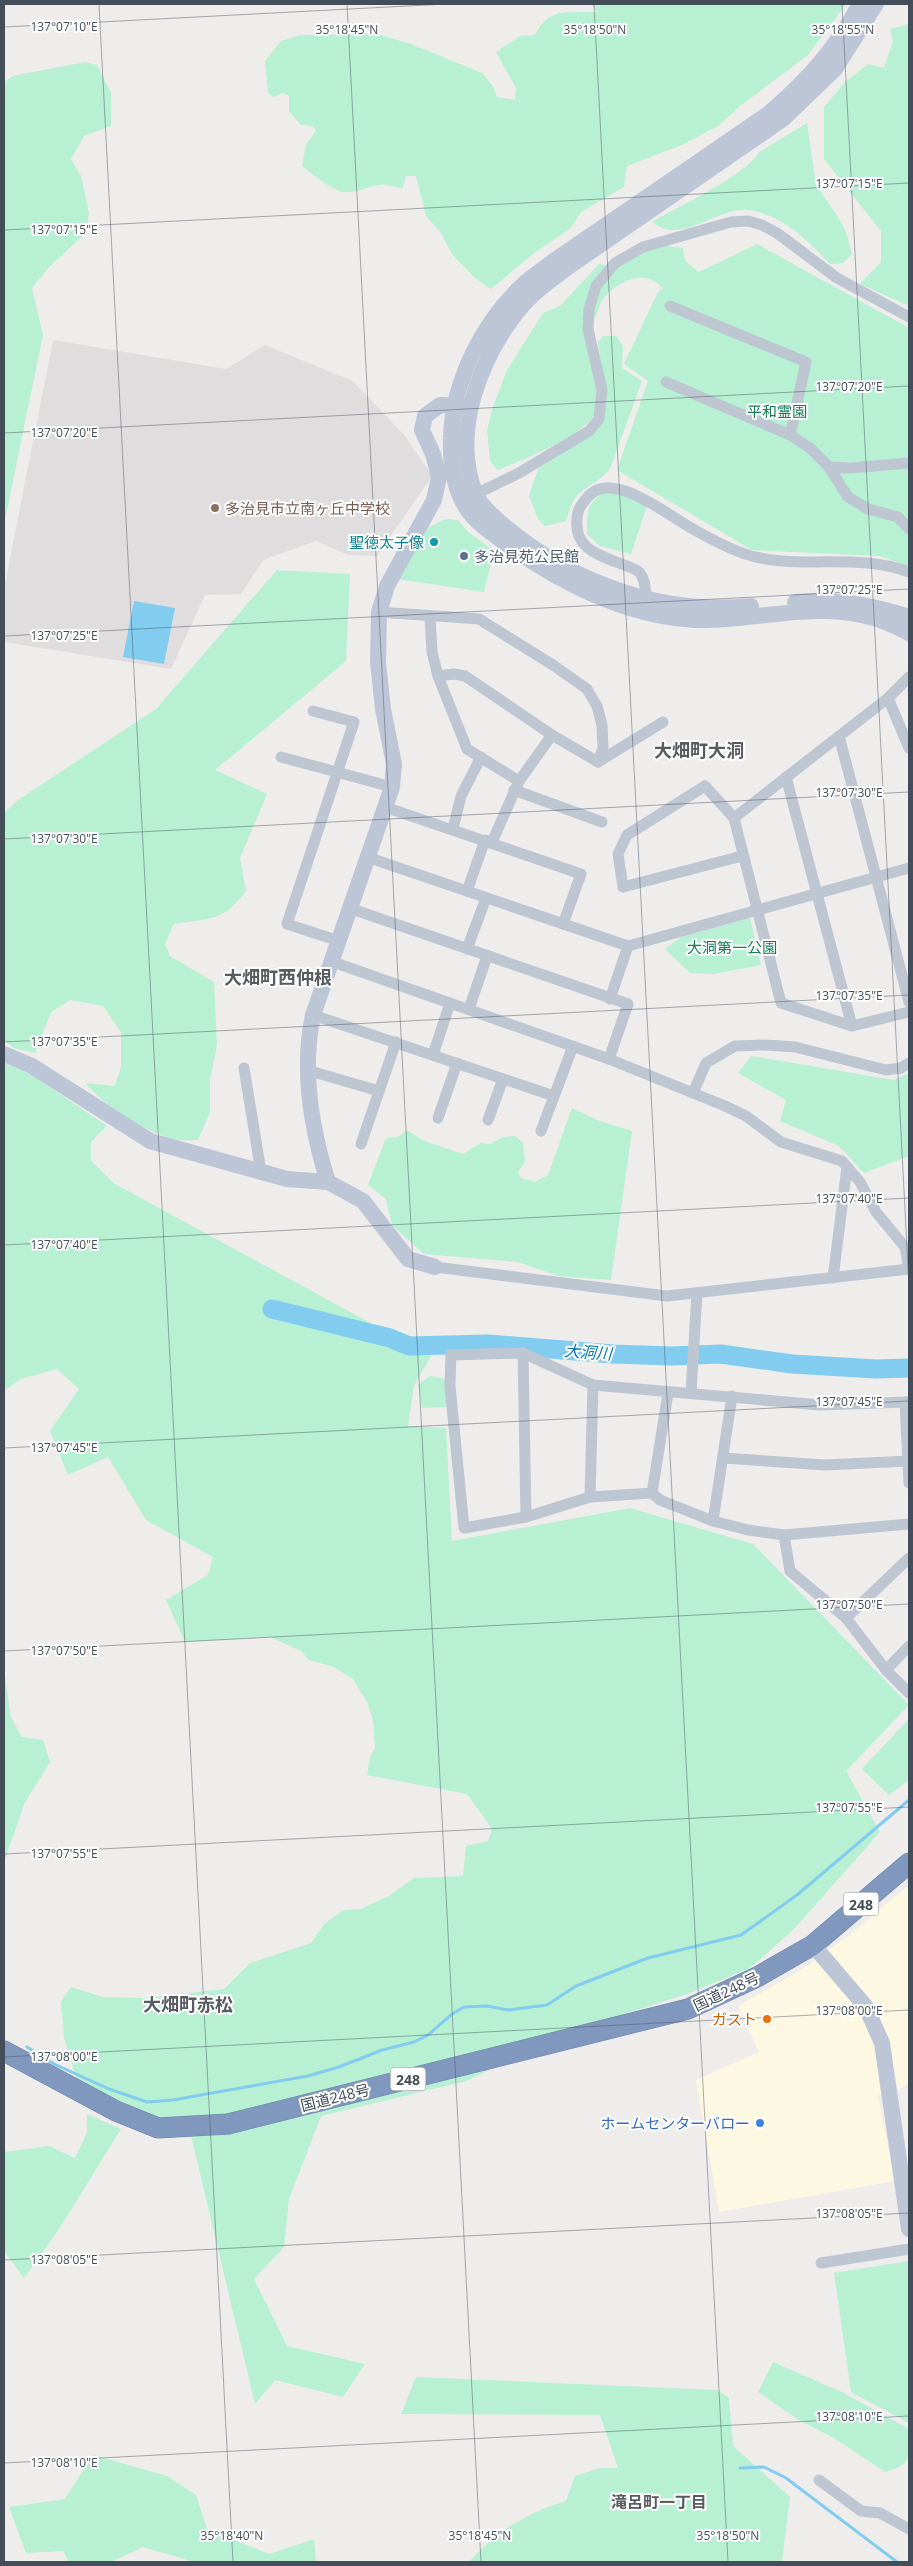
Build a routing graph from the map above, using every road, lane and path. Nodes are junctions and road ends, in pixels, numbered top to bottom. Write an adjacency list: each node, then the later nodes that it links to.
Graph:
1 (860, 4): 6 (street)
2 (876, 4): 7 (street)
3 (670, 306): 8 (street)
4 (909, 317): 11 (street)
5 (666, 382): 8 (street)
6 (454, 406): 7 (street); 15 (street); 18 (street)
7 (471, 406): 11 (street)
8 (790, 435): 10 (street)
9 (909, 463): 10 (street)
10 (829, 467): 12 (street)
11 (476, 494): 14 (street)
12 (909, 530)
13 (909, 572): 14 (street)
14 (646, 598): 17 (street)
15 (379, 612): 16 (street); 33 (street)
16 (430, 616): 19 (street); 29 (street)
17 (909, 617)
18 (909, 633)
19 (438, 676): 24 (street); 28 (street)
20 (909, 678): 21 (street)
21 (888, 698): 25 (street); 26 (street)
22 (313, 710): 30 (street)
23 (663, 722): 29 (street)
24 (552, 735): 29 (street); 32 (street)
25 (839, 736): 31 (street); 42 (street)
26 (909, 746)
27 (280, 757): 30 (street)
28 (481, 757): 32 (street); 37 (street)
29 (598, 762)
30 (337, 772): 33 (street); 49 (street)
31 (786, 777): 35 (street); 44 (street)
32 (516, 786): 36 (street); 38 (street)
33 (392, 787): 34 (street)
34 (385, 807): 37 (street); 40 (street)
35 (734, 818): 39 (street); 39 (street)
36 (602, 822)
37 (453, 829): 38 (street)
38 (488, 841): 43 (street); 48 (street)
39 (742, 856): 47 (street)
40 (367, 857): 43 (street); 46 (street)
41 (909, 868): 42 (street)
42 (877, 877): 44 (street); 55 (street)
43 (467, 892): 45 (street)
44 (816, 893): 47 (street); 60 (street)
45 (486, 898): 48 (street); 51 (street)
46 (349, 908): 49 (street); 51 (street)
47 (756, 909): 50 (street); 60 (street)
48 (562, 924): 50 (street)
49 (339, 941): 53 (street)
50 (628, 946): 54 (street)
51 (467, 949): 52 (street)
52 (487, 956): 54 (street); 57 (street)
53 (333, 962): 56 (street); 59 (street)
54 (610, 999): 65 (street)
55 (909, 1002)
56 (450, 1003): 57 (street); 64 (street)
57 (469, 1009): 62 (street)
58 (909, 1012): 60 (street)
59 (313, 1015): 61 (street); 69 (street)
60 (852, 1026)
61 (396, 1042): 64 (street); 71 (street)
62 (573, 1046): 65 (street); 73 (street)
63 (4, 1054): 79 (street)
64 (433, 1054): 66 (street)
65 (609, 1059): 72 (street)
66 (458, 1063): 70 (street); 74 (street)
67 (909, 1063): 72 (street)
68 (244, 1068): 79 (street)
69 (308, 1070): 71 (street); 80 (street)
70 (503, 1079): 73 (street); 75 (street)
71 (379, 1091): 77 (street)
72 (693, 1093): 78 (street)
73 (554, 1096): 76 (street)
74 (438, 1118)
75 (488, 1120)
76 (541, 1131)
77 (361, 1144)
78 (847, 1167): 82 (street); 83 (street)
79 (261, 1172): 80 (street)
80 (328, 1182): 81 (street)
81 (435, 1267): 84 (street)
82 (909, 1269): 83 (street)
83 (833, 1278): 84 (street)
84 (696, 1293): 88 (street)
85 (523, 1353): 86 (street); 96 (street); 96 (street)
86 (593, 1385): 87 (street); 95 (street)
87 (668, 1393): 88 (street); 94 (street)
88 (691, 1393): 89 (street)
89 (732, 1396): 90 (street); 91 (street)
90 (907, 1402): 92 (street)
91 (723, 1458): 92 (street); 97 (street)
92 (909, 1461): 93 (street)
93 (909, 1483)
94 (652, 1493): 95 (street); 97 (street)
95 (590, 1497): 96 (street)
96 (526, 1517)
97 (713, 1521): 99 (street)
98 (909, 1524): 99 (street)
99 (784, 1535): 101 (street)
100 (909, 1558): 101 (street)
101 (846, 1618): 103 (street)
102 (909, 1646): 103 (street)
103 (886, 1670): 104 (street)
104 (909, 1693)
105 (909, 1863): 106 (highway, 248)
106 (813, 1945): 107 (highway, 国道248号 / 248); 108 (street)
107 (4, 2051)
108 (909, 2229)
109 (909, 2249): 110 (street)
110 (821, 2263)
111 (819, 2480): 112 (street)
112 (909, 2529)

